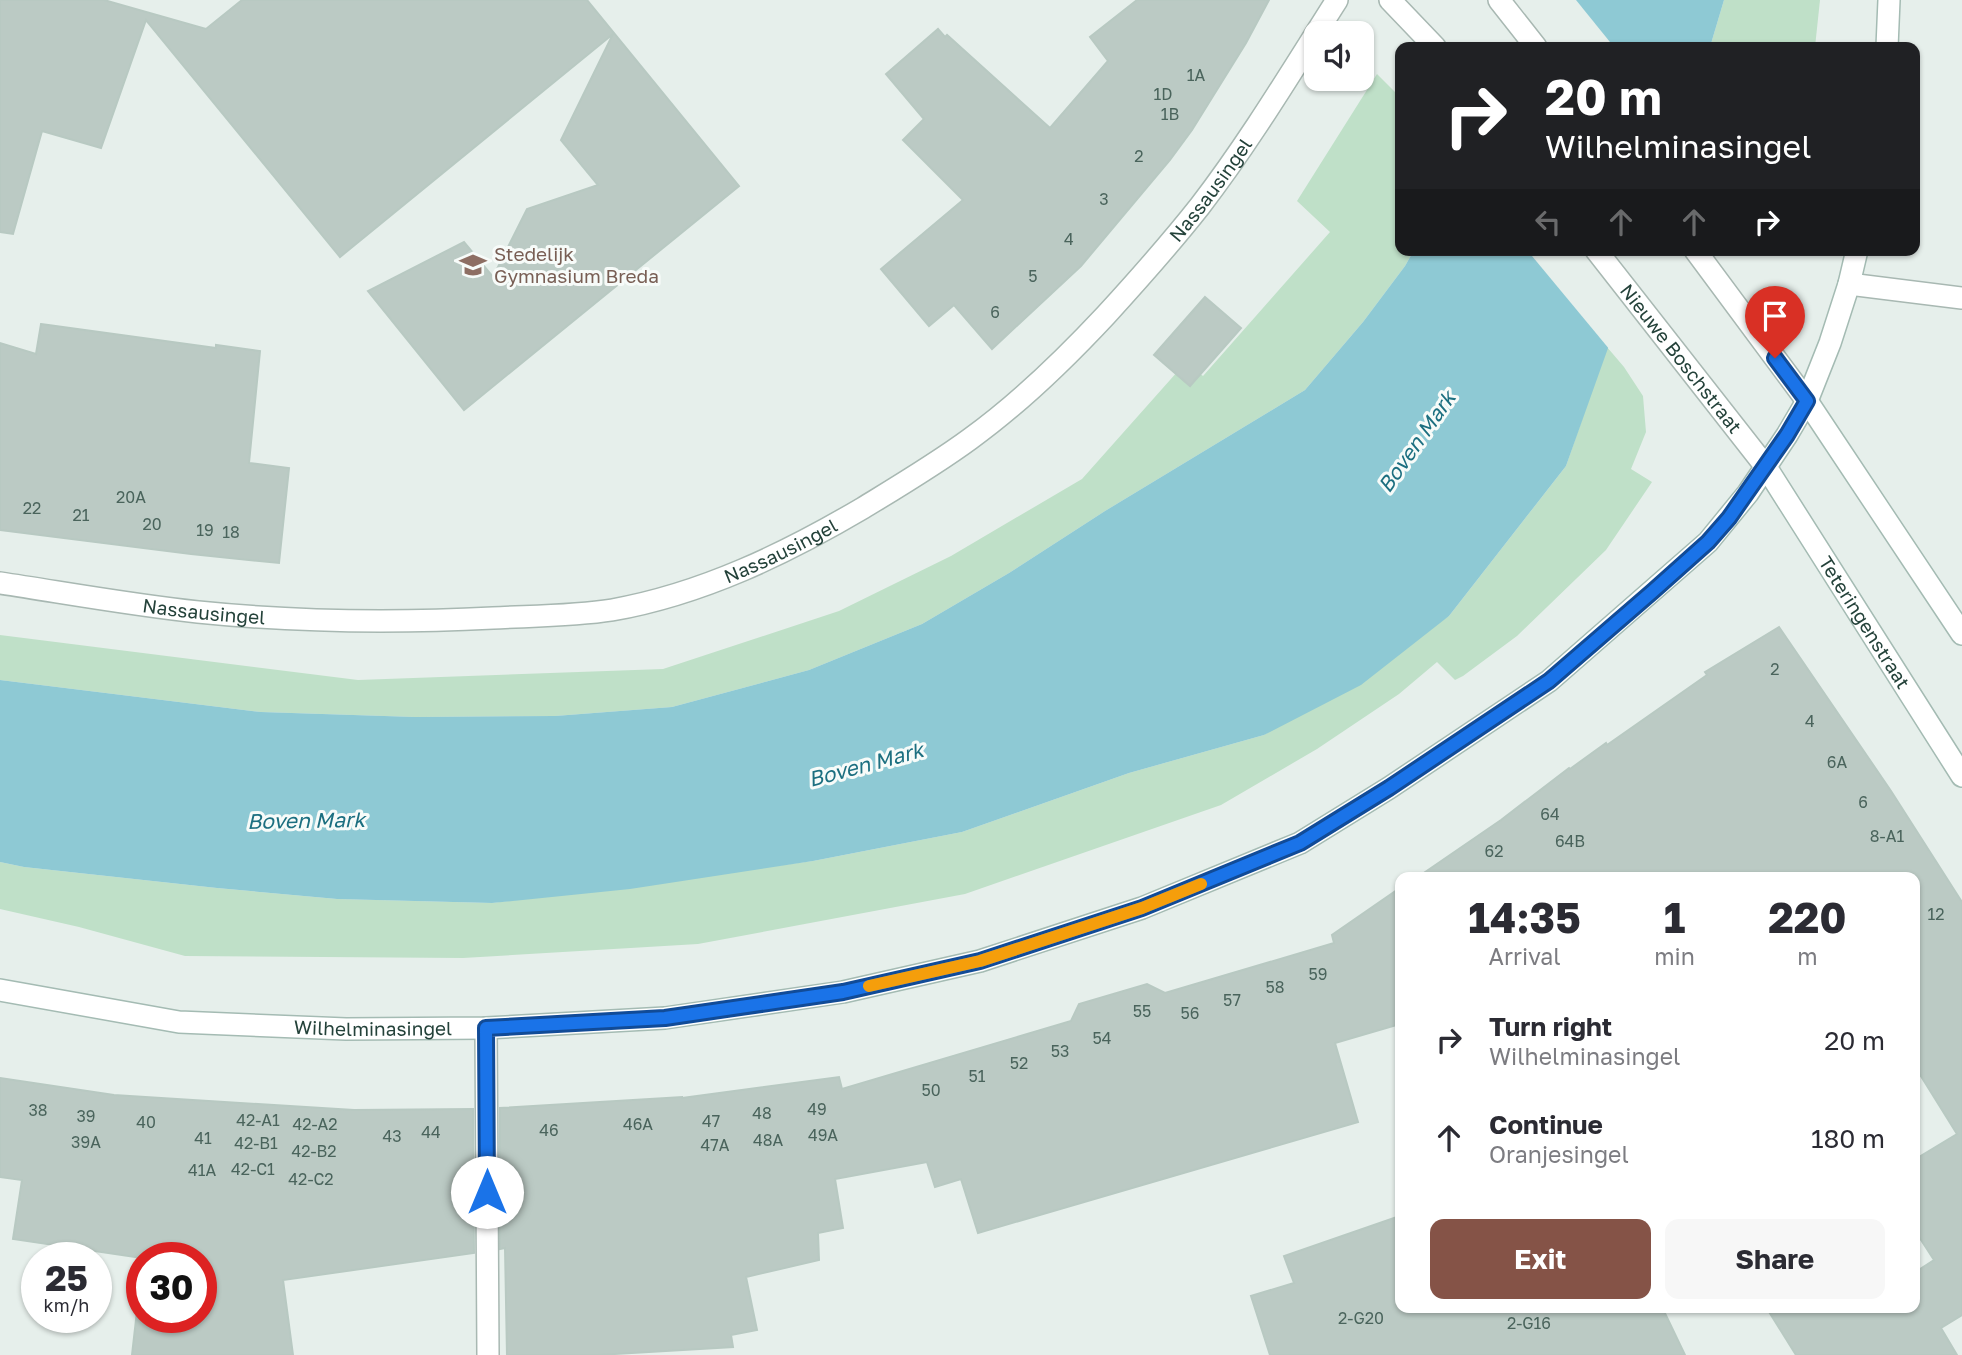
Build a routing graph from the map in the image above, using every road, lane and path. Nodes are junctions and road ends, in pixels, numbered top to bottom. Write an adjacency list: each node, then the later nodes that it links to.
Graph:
1 (1337, 0): 15 (street, Nassausingel)
2 (1390, 0): 5 (street)
3 (1499, 0): 6 (street)
4 (1889, 0): 7 (street)
5 (1430, 42)
6 (1532, 42)
7 (1887, 42)
8 (1601, 256): 14 (street, Nieuwe Boschstraat)
9 (1699, 256): 13 (street)
10 (1856, 256): 11 (street, Wilhelminasingel)
11 (1849, 284): 12 (street); 13 (street, Wilhelminasingel)
12 (1962, 298)
13 (1807, 401): 14 (street, Wilhelminasingel); 16 (street)
14 (1766, 467): 17 (street, Teteringenstraat); 19 (street, Wilhelminasingel)
15 (0, 583)
16 (1962, 634)
17 (1962, 776)
18 (0, 990): 19 (street, Wilhelminasingel)
19 (486, 1028): 20 (street)
20 (488, 1355)

